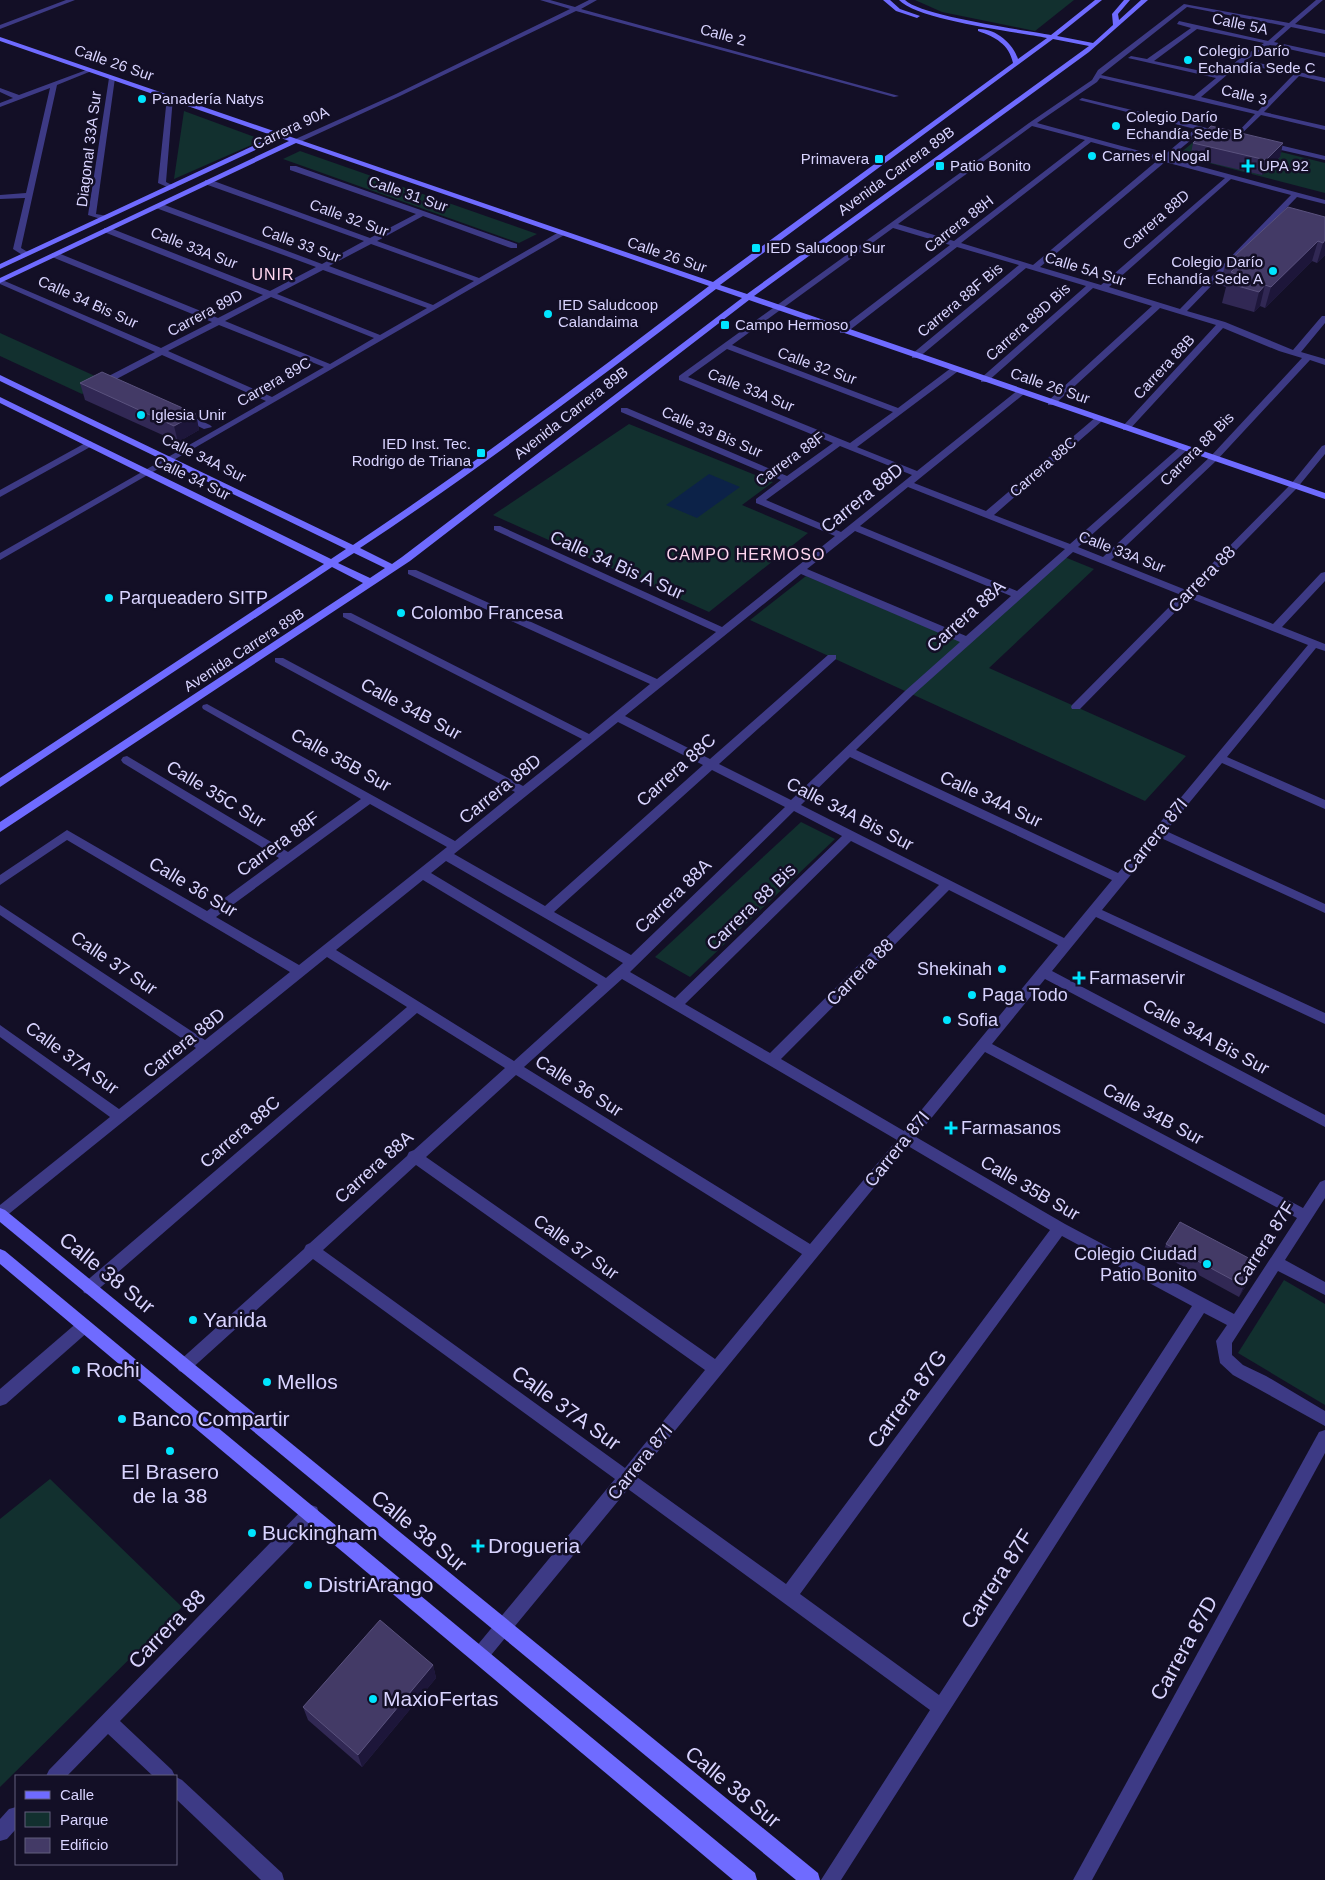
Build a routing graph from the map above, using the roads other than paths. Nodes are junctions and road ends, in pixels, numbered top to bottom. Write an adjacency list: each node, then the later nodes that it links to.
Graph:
1 (72, 0): 14 (street)
2 (543, 0): 10 (street, Calle 2)
3 (594, 0): 10 (street, Carrera 90A)
4 (886, 0): 25 (street)
5 (902, 0): 17 (street)
6 (1099, 0): 17 (street, Avenida Carrera 89B)
7 (1127, 0): 13 (street)
8 (1145, 0): 13 (street, Avenida Carrera 89B)
9 (1320, 0): 12 (street)
10 (576, 9): 34 (street, Calle 2); 49 (street, Carrera 90A)
11 (1179, 23): 15 (street, Calle 5A)
12 (1290, 25): 16 (street); 19 (street); 28 (street)
13 (1116, 26): 20 (street, Avenida Carrera 89B)
14 (0, 27)
15 (1196, 27): 19 (street, Calle 5A); 24 (street)
16 (1325, 32)
17 (1052, 37): 20 (street); 25 (street, Avenida Carrera 89B)
18 (0, 39): 26 (street, Calle 26 Sur)
19 (1270, 43): 21 (street, Calle 5A); 23 (street)
20 (1095, 45): 82 (street, Avenida Carrera 89B)
21 (1325, 56)
22 (1132, 58): 24 (street)
23 (1240, 61): 27 (street); 29 (street)
24 (1148, 62): 29 (street)
25 (1016, 64): 79 (street, Avenida Carrera 89B)
26 (91, 70): 30 (street, Calle 26 Sur); 32 (street)
27 (1298, 74): 31 (street); 40 (street)
28 (1098, 76): 37 (street, Calle 3); 42 (street)
29 (1221, 77): 37 (street)
30 (112, 78): 36 (street, Calle 26 Sur); 63 (street, Diagonal 33A Sur)
31 (1325, 80)
32 (54, 84): 35 (street); 58 (street)
33 (0, 90): 35 (street)
34 (896, 96)
35 (20, 98): 39 (street)
36 (170, 98): 45 (street, Calle 26 Sur); 56 (street)
37 (1196, 98): 40 (street, Calle 3)
38 (1082, 100): 44 (street)
39 (0, 106)
40 (1259, 113): 43 (street, Calle 3); 46 (street)
41 (1325, 119): 43 (street)
42 (1031, 124): 47 (street); 64 (street)
43 (1322, 127)
44 (1201, 128): 46 (street); 52 (street)
45 (280, 136): 49 (street, Calle 26 Sur); 56 (street, Carrera 90A)
46 (1236, 137): 48 (street)
47 (1091, 139): 52 (street); 68 (street, Carrera 88H)
48 (1244, 139)
49 (295, 141): 55 (street, Carrera 90A); 66 (street, Calle 26 Sur)
50 (1262, 143): 51 (street)
51 (1325, 158)
52 (1165, 159): 54 (street); 75 (street)
53 (293, 168): 62 (street, Calle 31 Sur)
54 (1231, 176): 57 (street); 80 (street, Carrera 88D)
55 (208, 182): 61 (street, Carrera 90A); 67 (street, Calle 32 Sur)
56 (172, 186): 63 (street, Carrera 90A)
57 (1297, 193): 60 (street); 86 (street)
58 (29, 195): 59 (street); 70 (street)
59 (0, 198)
60 (1325, 202)
61 (159, 206): 65 (street, Carrera 90A); 73 (street, Calle 33 Sur)
62 (422, 214): 67 (street, Carrera 89D); 69 (street, Calle 31 Sur)
63 (104, 218): 70 (street, Carrera 90A)
64 (892, 225): 68 (street, Calle 5A Sur); 85 (street)
65 (107, 230): 71 (street, Carrera 90A); 81 (street, Calle 33A Sur)
66 (562, 234): 77 (street, Carrera 89C); 79 (street, Calle 26 Sur)
67 (370, 241): 73 (street, Carrera 89D); 77 (street, Calle 32 Sur)
68 (955, 244): 72 (street, Calle 5A Sur); 90 (street, Carrera 88H)
69 (514, 246)
70 (27, 254): 74 (street, Carrera 90A)
71 (55, 255): 76 (street, Carrera 90A); 88 (street)
72 (1024, 265): 75 (street, Calle 5A Sur); 95 (street, Carrera 88F Bis)
73 (322, 266): 81 (street, Carrera 89D); 84 (street, Calle 33 Sur)
74 (0, 267)
75 (1034, 268): 78 (street, Calle 5A Sur)
76 (0, 281): 93 (street, Calle 34 Bis Sur)
77 (480, 281): 84 (street, Carrera 89C)
78 (1091, 285): 80 (street, Calle 5A Sur); 101 (street, Carrera 88D Bis)
79 (714, 287): 82 (street, Calle 26 Sur); 132 (street, Avenida Carrera 89B)
80 (1102, 288): 83 (street, Calle 5A Sur)
81 (270, 294): 88 (street, Carrera 89D); 91 (street, Calle 33A Sur)
82 (746, 298): 85 (street, Calle 26 Sur); 136 (street, Avenida Carrera 89B)
83 (1158, 305): 86 (street, Calle 5A Sur); 106 (street)
84 (433, 308): 91 (street, Carrera 89C)
85 (777, 309): 90 (street, Calle 26 Sur); 92 (street)
86 (1181, 312): 89 (street, Calle 5A Sur)
87 (1325, 318): 94 (street)
88 (218, 322): 93 (street, Carrera 89D); 98 (street)
89 (1222, 324): 94 (street, Calle 5A Sur); 112 (street, Carrera 88B)
90 (843, 331): 95 (street, Calle 26 Sur)
91 (382, 338): 98 (street, Carrera 89C)
92 (726, 346): 108 (street, Calle 32 Sur); 113 (street, Calle 33A Sur)
93 (161, 352): 102 (street, Carrera 89D); 105 (street, Calle 34 Bis Sur)
94 (1295, 353): 96 (street, Calle 5A Sur)
95 (915, 356): 99 (street, Calle 26 Sur)
96 (1308, 357): 97 (street, Calle 5A Sur); 118 (street, Carrera 88 Bis)
97 (1325, 362)
98 (330, 367): 105 (street, Carrera 89C)
99 (954, 370): 101 (street, Calle 26 Sur); 108 (street, Carrera 88F)
100 (0, 378): 119 (street, Calle 34A Sur)
101 (984, 380): 103 (street, Calle 26 Sur)
102 (110, 383)
103 (1021, 392): 106 (street, Calle 26 Sur); 121 (street, Carrera 88D)
104 (0, 400): 114 (street, Calle 34 Sur)
105 (272, 400): 119 (street, Carrera 89C)
106 (1051, 403): 110 (street, Calle 26 Sur)
107 (624, 410): 122 (street, Calle 33 Bis Sur)
108 (899, 411): 115 (street, Carrera 88F)
109 (174, 412): 111 (street)
110 (1098, 419): 112 (street, Calle 26 Sur); 127 (street, Carrera 88C)
111 (207, 427)
112 (1126, 428): 116 (street, Calle 26 Sur)
113 (840, 442): 115 (street, Calle 33A Sur); 122 (street, Carrera 88F)
114 (90, 444): 120 (street, Calle 34 Sur); 125 (street)
115 (851, 447): 121 (street, Calle 33A Sur)
116 (1184, 448): 118 (street, Calle 26 Sur); 131 (street, Carrera 88A)
117 (1325, 448): 124 (street, Carrera 88)
118 (1214, 458): 124 (street, Calle 26 Sur); 134 (street, Carrera 88 Bis)
119 (169, 460): 120 (street, Carrera 89C); 132 (street, Calle 34A Sur)
120 (147, 472): 133 (street, Carrera 89C); 135 (street, Calle 34 Sur)
121 (919, 475): 123 (street, Carrera 88D)
122 (788, 480): 130 (street, Carrera 88F)
123 (908, 484): 127 (street, Calle 33A Sur); 128 (street, Carrera 88D)
124 (1294, 486): 126 (street, Calle 26 Sur); 141 (street, Carrera 88)
125 (0, 494)
126 (1325, 496)
127 (987, 516): 131 (street, Calle 33A Sur)
128 (854, 527): 130 (street, Carrera 88D); 142 (street)
129 (497, 528): 145 (street, Calle 34 Bis A Sur)
130 (843, 536): 137 (street, Carrera 88D)
131 (1070, 548): 134 (street, Calle 33A Sur); 142 (street, Carrera 88A)
132 (354, 549): 135 (street, Avenida Carrera 89B); 136 (street, Calle 34A Sur)
133 (0, 557)
134 (1104, 560): 141 (street, Calle 33A Sur)
135 (332, 563): 140 (street, Calle 34 Sur); 159 (street, Avenida Carrera 89B)
136 (393, 568): 140 (street, Avenida Carrera 89B)
137 (801, 570): 145 (street, Carrera 88D); 146 (street)
138 (412, 572): 150 (street)
139 (1325, 575): 144 (street)
140 (371, 583): 164 (street, Avenida Carrera 89B)
141 (1189, 593): 144 (street, Calle 33A Sur); 152 (street, Carrera 88)
142 (1016, 595): 146 (street, Carrera 88A)
143 (347, 615): 154 (street)
144 (1275, 628): 147 (street, Calle 33A Sur)
145 (724, 632): 150 (street, Carrera 88D)
146 (968, 641): 155 (street, Carrera 88A)
147 (1319, 646): 156 (street, Carrera 87I)
148 (832, 657): 158 (street, Carrera 88C)
149 (279, 660): 160 (street, Calle 34B Sur)
150 (659, 684): 153 (street, Carrera 88D)
151 (207, 707): 161 (street, Calle 35B Sur)
152 (1076, 707)
153 (617, 718): 154 (street, Carrera 88D); 158 (street, Calle 34A Bis Sur)
154 (590, 739): 160 (street, Carrera 88D)
155 (848, 751): 163 (street, Carrera 88A); 170 (street, Calle 34A Sur)
156 (1220, 758): 162 (street); 165 (street, Carrera 87I)
157 (127, 760): 168 (street, Calle 35C Sur)
158 (711, 765): 163 (street, Calle 34A Bis Sur); 176 (street, Carrera 88C)
159 (0, 783)
160 (524, 792): 167 (street, Carrera 88D)
161 (370, 798): 167 (street, Calle 35B Sur); 168 (street, Carrera 88F)
162 (1325, 805)
163 (794, 806): 166 (street, Calle 34A Bis Sur); 180 (street, Carrera 88A)
164 (0, 828)
165 (1158, 832): 170 (street, Carrera 87I); 173 (street)
166 (850, 835): 172 (street, Calle 34A Bis Sur); 185 (street, Carrera 88 Bis)
167 (451, 851): 169 (street, Carrera 88D); 176 (street, Calle 35B Sur)
168 (288, 858): 177 (street, Carrera 88F)
169 (423, 874): 179 (street, Carrera 88D); 184 (street)
170 (1120, 879): 175 (street, Carrera 87I)
171 (0, 881): 177 (street, Calle 36 Sur)
172 (948, 884): 178 (street, Calle 34A Bis Sur); 191 (street, Carrera 88)
173 (1325, 909)
174 (0, 910): 190 (street, Calle 37 Sur)
175 (1094, 911): 178 (street, Carrera 87I); 187 (street)
176 (546, 912): 180 (street, Calle 35B Sur)
177 (207, 917): 181 (street, Calle 36 Sur)
178 (1066, 944): 183 (street, Carrera 87I)
179 (327, 950): 181 (street, Carrera 88D); 186 (street, Calle 36 Sur)
180 (632, 962): 182 (street, Carrera 88A)
181 (300, 972): 190 (street, Carrera 88D)
182 (620, 972): 184 (street, Carrera 88A); 185 (street, Calle 35B Sur)
183 (1043, 972): 189 (street, Carrera 87I); 194 (street, Calle 34A Bis Sur)
184 (607, 984): 192 (street, Carrera 88A)
185 (676, 1005): 191 (street, Calle 35B Sur)
186 (417, 1006): 192 (street, Calle 36 Sur); 205 (street, Carrera 88C)
187 (1325, 1019)
188 (0, 1030): 193 (street, Calle 37A Sur)
189 (982, 1045): 195 (street, Carrera 87I); 199 (street, Calle 34B Sur)
190 (207, 1048): 193 (street, Carrera 88D)
191 (772, 1060): 195 (street, Calle 35B Sur)
192 (514, 1067): 196 (street, Carrera 88A); 202 (street, Calle 36 Sur)
193 (120, 1117): 198 (street, Carrera 88D)
194 (1325, 1121)
195 (907, 1138): 200 (street, Calle 35B Sur); 202 (street, Carrera 87I)
196 (414, 1156): 201 (street, Carrera 88A); 211 (street, Calle 37 Sur)
197 (1325, 1186): 199 (street, Carrera 87F)
198 (0, 1214): 205 (street, Calle 38 Sur)
199 (1306, 1216): 204 (street, Carrera 87F)
200 (1060, 1228): 207 (street, Calle 35B Sur); 217 (street, Carrera 87G)
201 (311, 1249): 210 (street, Carrera 88A); 215 (street, Calle 37A Sur)
202 (812, 1253): 211 (street, Carrera 87I)
203 (0, 1255): 209 (street)
204 (1277, 1263): 206 (street); 208 (street, Carrera 87F)
205 (89, 1288): 210 (street, Calle 38 Sur)
206 (1325, 1289)
207 (1202, 1303): 208 (street, Calle 35B Sur); 220 (street, Carrera 87F)
208 (1237, 1323): 213 (street)
209 (84, 1326): 212 (street); 216 (street)
210 (184, 1366): 218 (street, Calle 38 Sur)
211 (716, 1369): 215 (street, Carrera 87I)
212 (0, 1399)
213 (1325, 1419)
214 (1325, 1437): 231 (street, Carrera 87D)
215 (626, 1478): 217 (street, Calle 37A Sur); 218 (street, Carrera 87I)
216 (310, 1514): 219 (street); 221 (street, Carrera 88)
217 (788, 1596): 220 (street, Calle 37A Sur)
218 (502, 1628): 219 (street, Carrera 87I); 229 (street, Calle 38 Sur)
219 (481, 1654): 227 (street)
220 (941, 1707): 230 (street, Carrera 87F)
221 (108, 1722): 222 (street, Carrera 88); 223 (street)
222 (56, 1775)
223 (165, 1775)
224 (178, 1788): 228 (street)
225 (15, 1817): 226 (street)
226 (0, 1832)
227 (739, 1877)
228 (275, 1880)
229 (811, 1880)
230 (830, 1880)
231 (1082, 1880)

